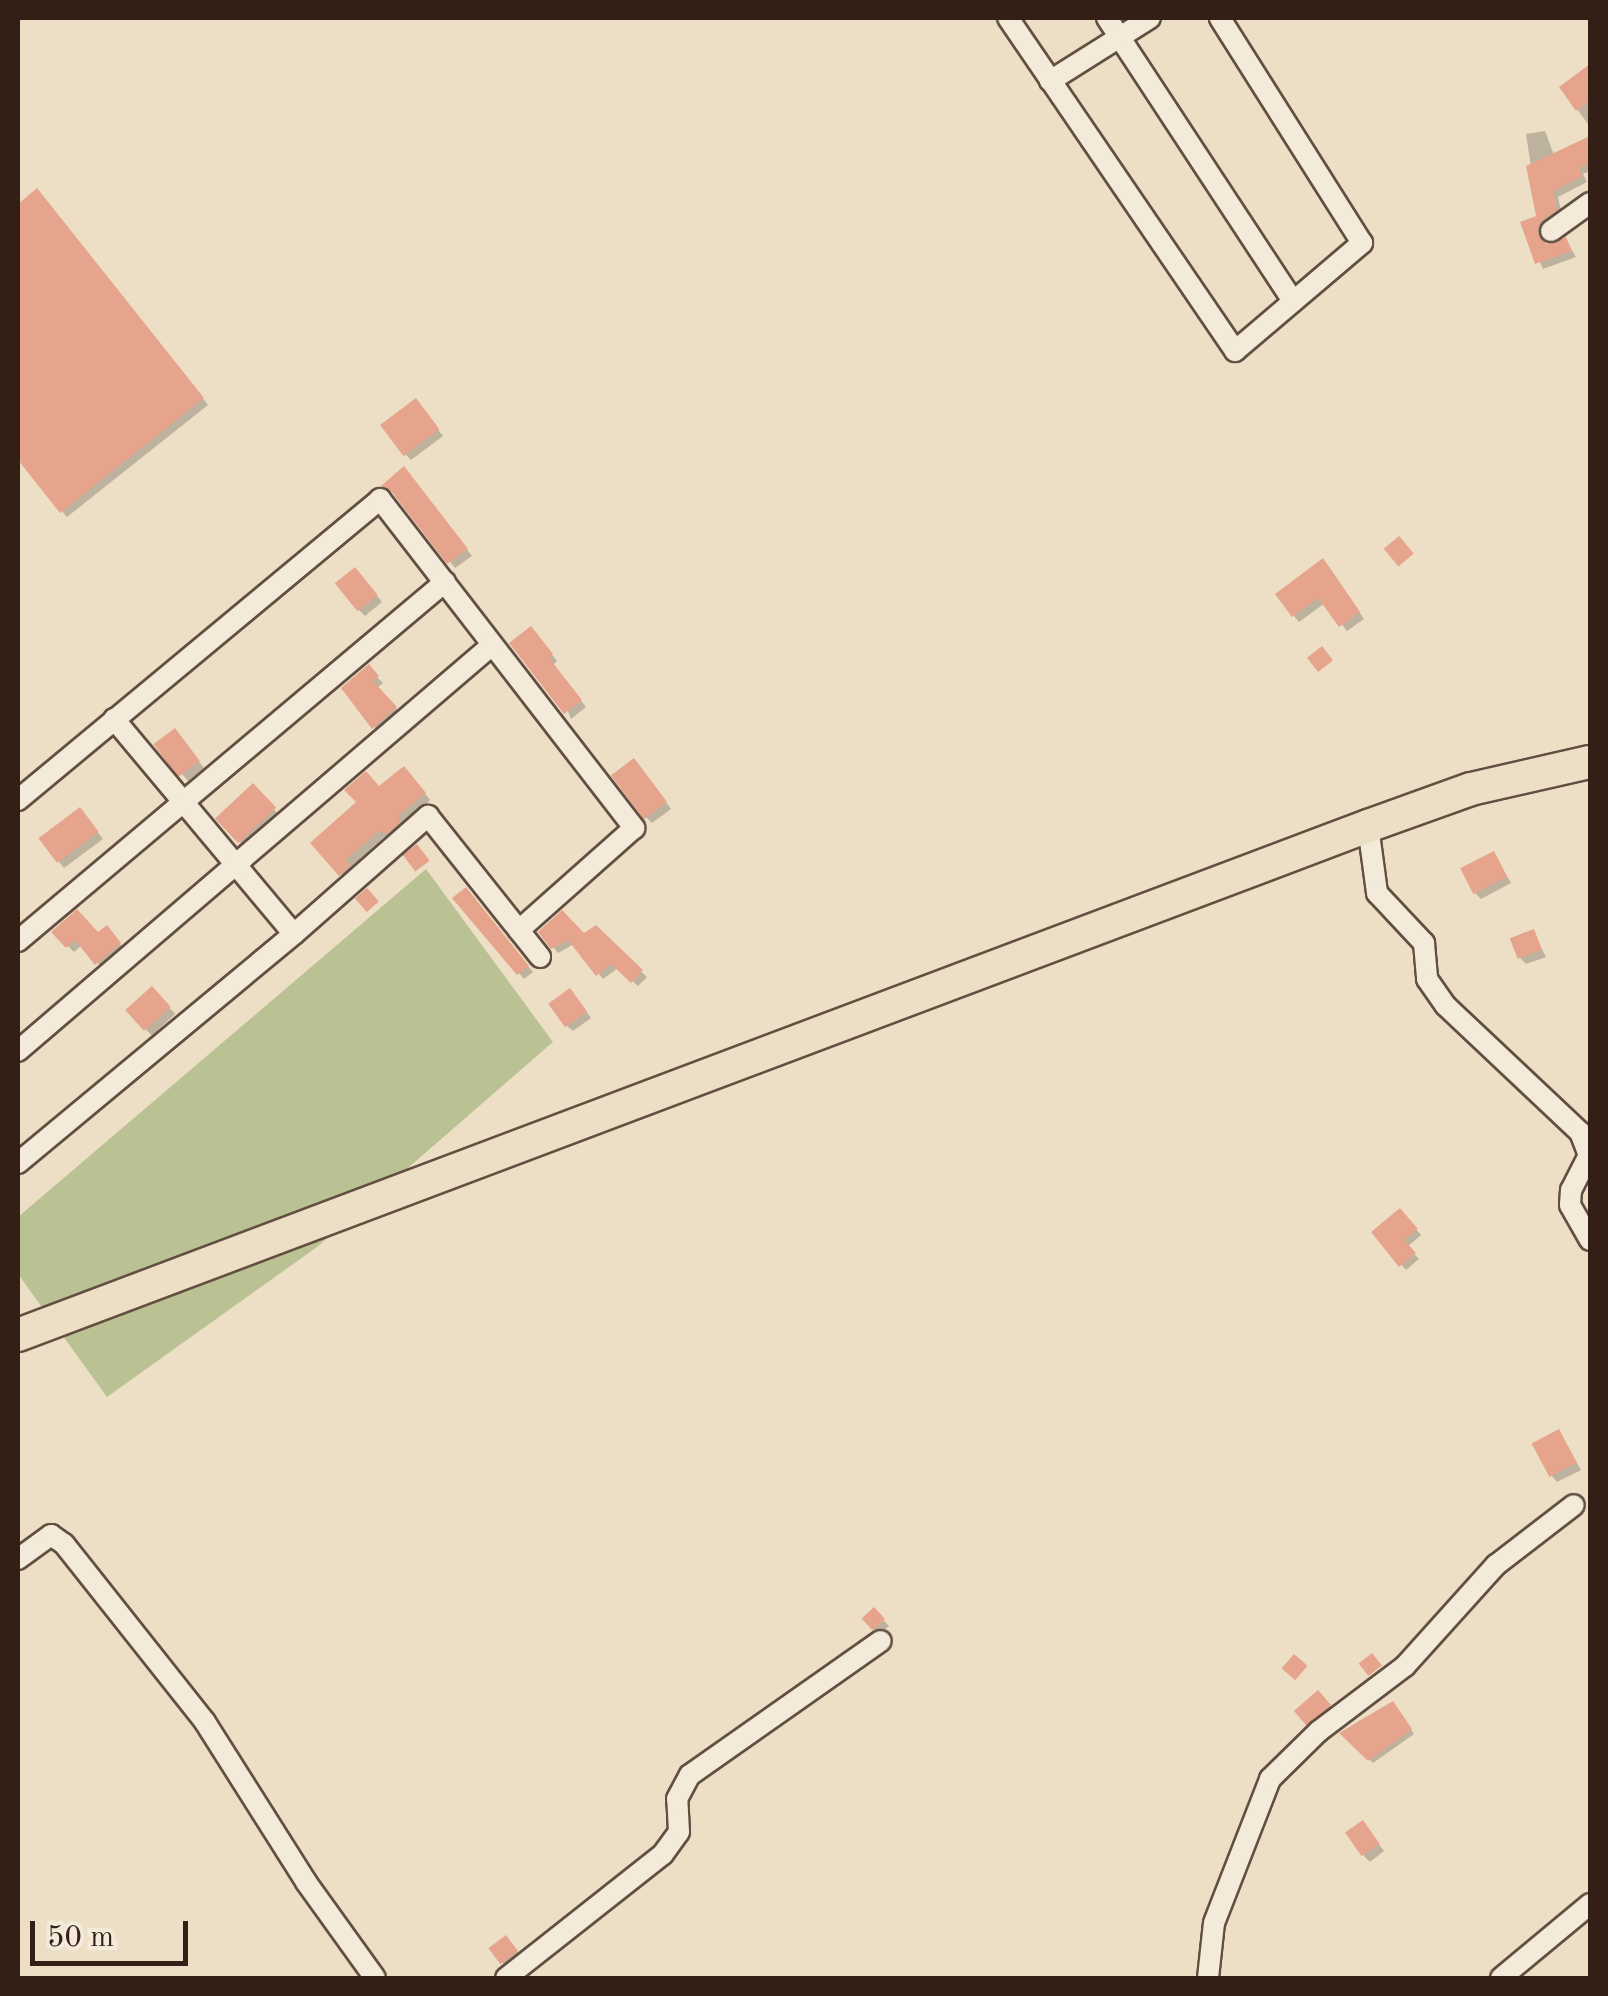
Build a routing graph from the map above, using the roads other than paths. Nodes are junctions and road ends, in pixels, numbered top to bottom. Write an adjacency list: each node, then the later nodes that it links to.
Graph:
1 (1008, 18): 6 (street)
2 (1107, 18): 5 (street)
3 (1150, 18): 5 (street)
4 (1220, 18): 9 (street)
5 (1119, 36): 6 (street); 9 (street)
6 (1050, 81): 9 (street)
7 (1590, 203): 8 (street)
8 (1551, 231)
9 (1293, 302)
10 (445, 582): 11 (street); 12 (street); 15 (street)
11 (492, 645): 17 (street); 18 (street)
12 (114, 718): 14 (street); 15 (street)
13 (1590, 762): 16 (main road)
14 (18, 800)
15 (180, 801): 17 (street); 20 (street)
16 (1368, 826): 24 (street); 25 (main road)
17 (234, 866): 19 (street); 22 (street)
18 (518, 930): 19 (street); 21 (street)
19 (294, 934): 23 (street)
20 (18, 942)
21 (540, 957)
22 (18, 1051)
23 (18, 1163)
24 (1590, 1240)
25 (18, 1335)
26 (1574, 1505): 32 (street)
27 (18, 1559): 30 (street)
28 (881, 1642): 31 (street)
29 (1590, 1904): 33 (street)
30 (375, 1978)
31 (506, 1978)
32 (1208, 1978)
33 (1501, 1978)

